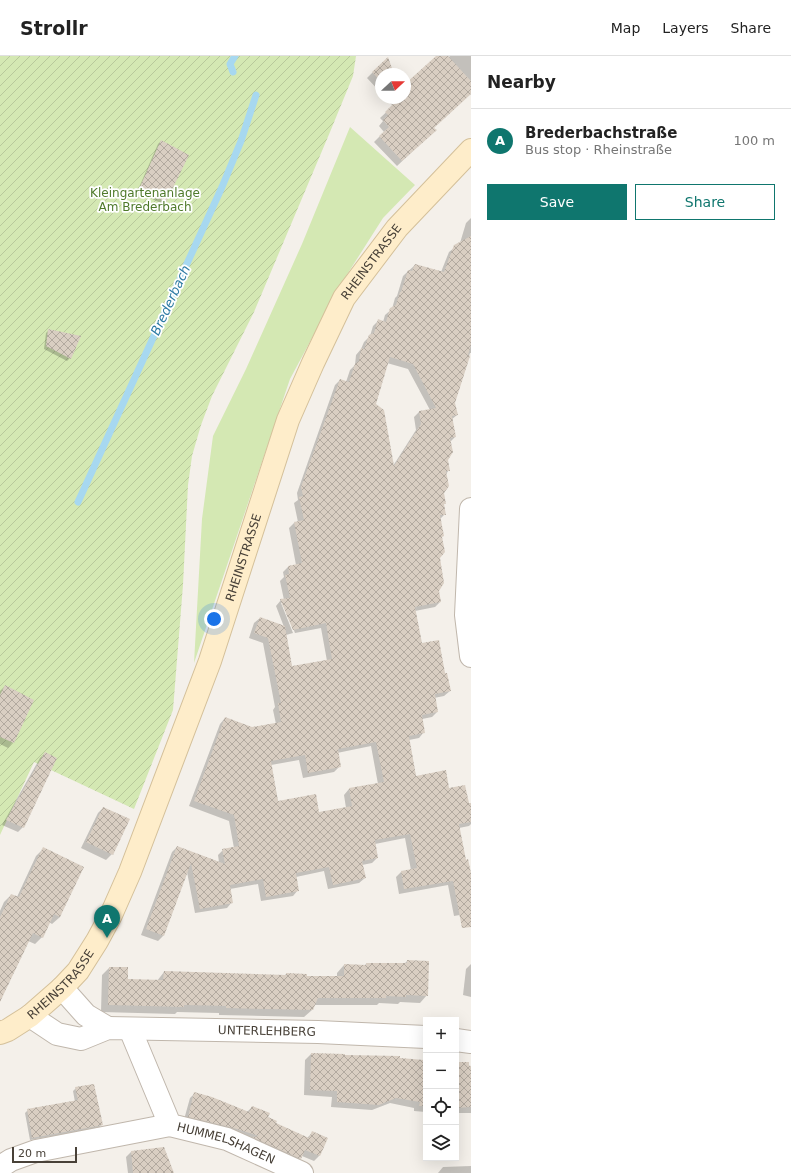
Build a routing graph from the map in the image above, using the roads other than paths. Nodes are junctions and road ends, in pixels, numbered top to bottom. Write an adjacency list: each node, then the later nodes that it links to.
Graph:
1 (471, 150): 4 (street, RHEINSTRASSE)
2 (471, 509): 3 (street)
3 (471, 656)
4 (62, 988): 5 (street, RHEINSTRASSE); 6 (street, UNTERLEHBERG)
5 (30, 1016): 6 (street, UNTERLEHBERG); 8 (street, RHEINSTRASSE)
6 (108, 1028): 7 (street, UNTERLEHBERG)
7 (130, 1029): 9 (street, UNTERLEHBERG); 12 (street, HUMMELSHAGEN)
8 (0, 1033)
9 (423, 1038)
10 (459, 1040): 11 (street)
11 (471, 1042)
12 (170, 1125): 13 (street, HUMMELSHAGEN); 14 (street, HUMMELSHAGEN)
13 (0, 1167)
14 (302, 1173)

